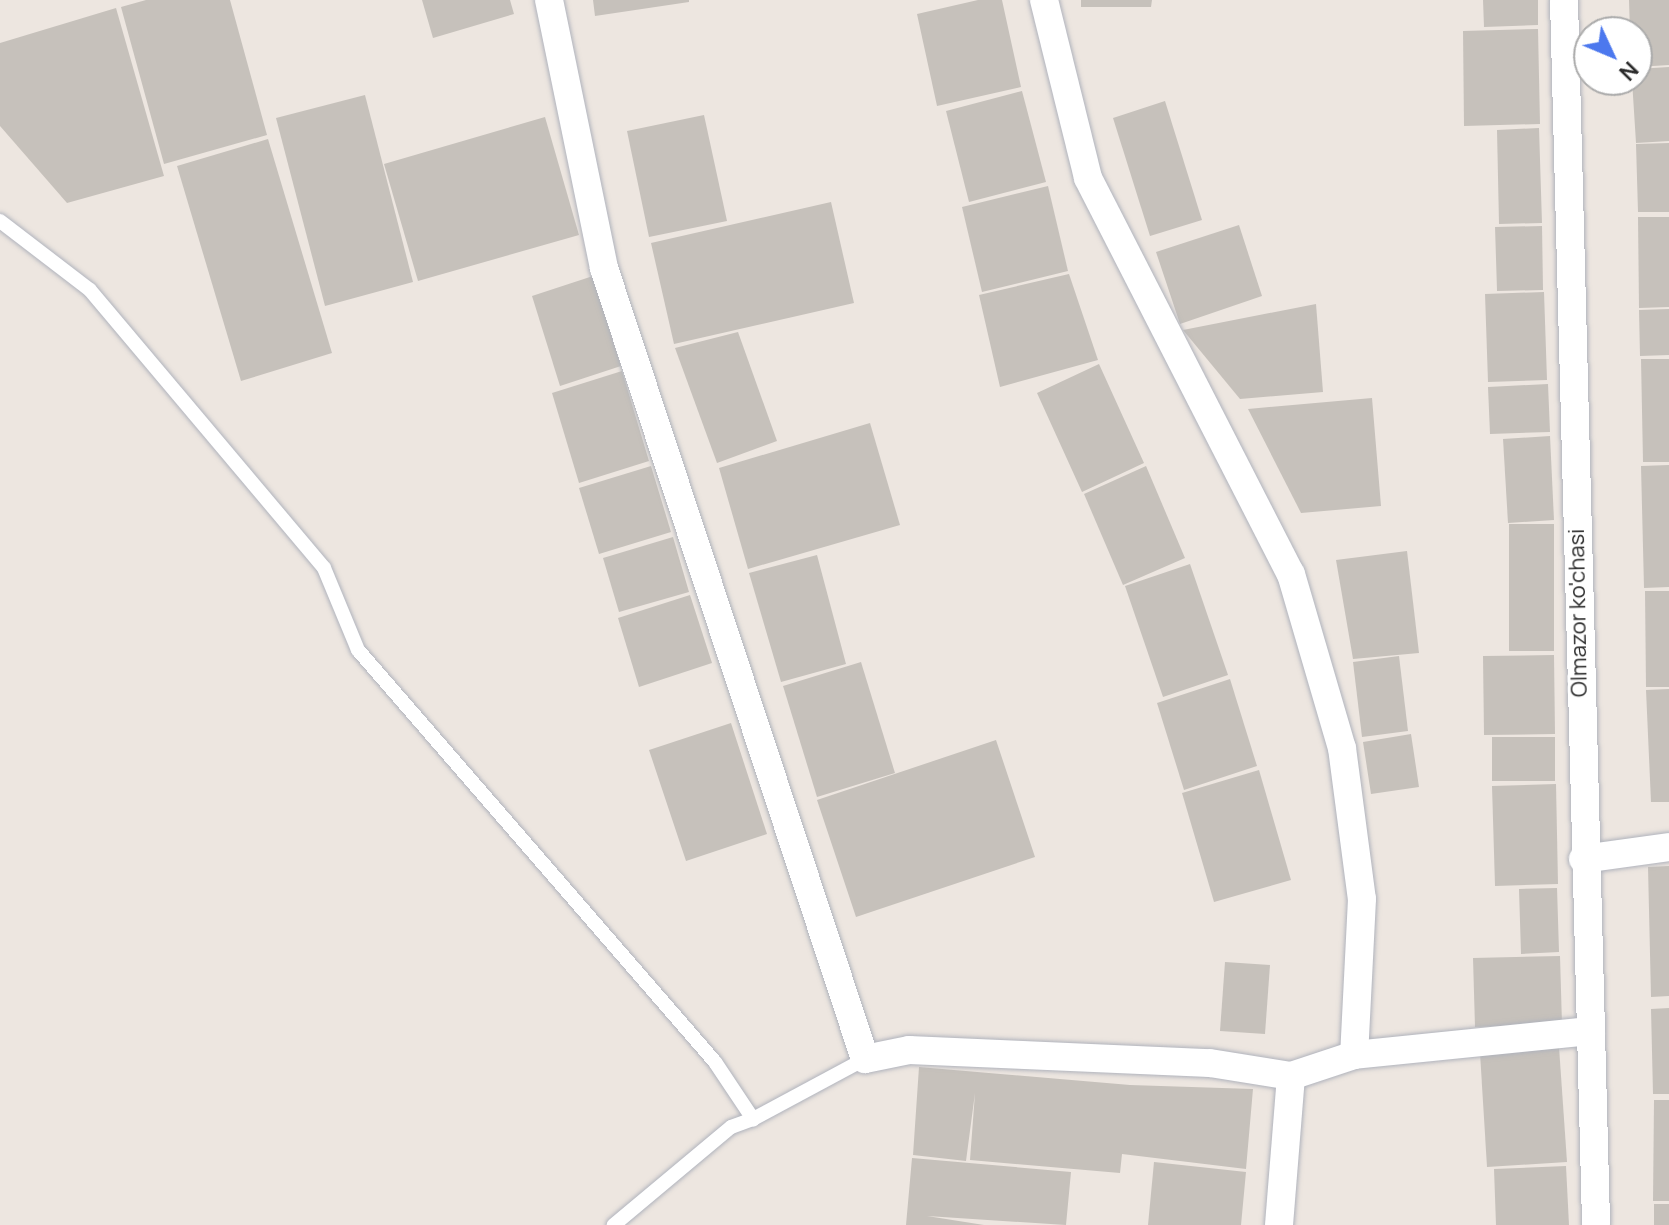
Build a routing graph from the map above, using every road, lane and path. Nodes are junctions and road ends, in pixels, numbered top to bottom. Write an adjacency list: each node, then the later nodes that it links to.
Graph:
1 (549, 0): 9 (street)
2 (1044, 0): 8 (street)
3 (1564, 0): 6 (street, Olmazor ko'chasi)
4 (0, 221): 11 (lane)
5 (1669, 847): 6 (street)
6 (1583, 859): 7 (street, Olmazor ko'chasi)
7 (1591, 1031): 8 (street); 14 (street, Olmazor ko'chasi)
8 (1354, 1055): 10 (street)
9 (865, 1059): 10 (street); 11 (lane)
10 (1291, 1076): 13 (street)
11 (753, 1119): 12 (lane)
12 (614, 1225)
13 (1279, 1225)
14 (1596, 1225)

